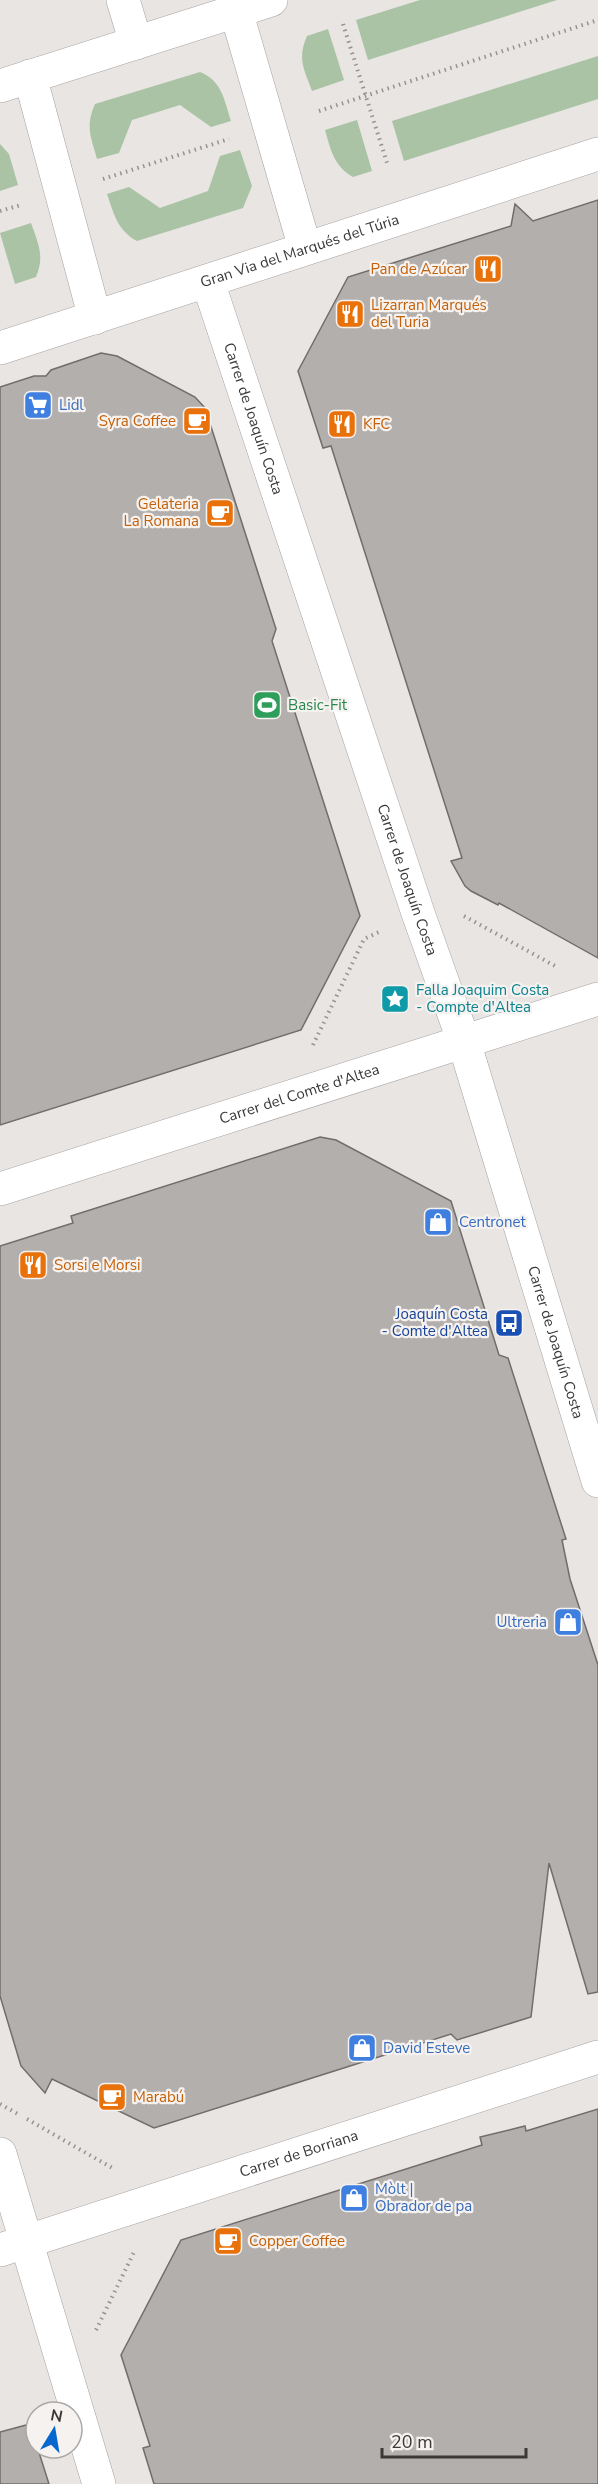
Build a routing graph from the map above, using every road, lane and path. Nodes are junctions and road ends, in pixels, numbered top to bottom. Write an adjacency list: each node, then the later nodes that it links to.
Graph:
1 (123, 0): 6 (street)
2 (271, 0): 3 (street)
3 (236, 11): 6 (street); 16 (street)
4 (598, 20): 8 (path)
5 (343, 24): 8 (path)
6 (136, 43): 7 (street)
7 (15, 81): 18 (street)
8 (365, 95): 9 (path); 12 (path)
9 (319, 111)
10 (236, 137): 13 (path)
11 (598, 154): 16 (street, Gran Via del Marqués del Túria)
12 (388, 166)
13 (103, 179)
14 (24, 204): 15 (path)
15 (0, 212)
16 (305, 248): 17 (street, Gran Via del Marqués del Túria)
17 (207, 282): 18 (street, Gran Via del Marqués del Túria); 20 (street, Carrer de Joaquín Costa)
18 (95, 318): 19 (street, Gran Via del Marqués del Túria)
19 (0, 348)
20 (418, 913): 21 (path); 23 (street, Carrer de Joaquín Costa); 24 (path)
21 (562, 970)
22 (598, 999): 23 (street, Carrer del Comte d'Altea)
23 (464, 1042): 25 (street, Carrer del Comte d'Altea); 26 (street, Carrer de Joaquín Costa)
24 (312, 1047)
25 (0, 1189)
26 (598, 1481)
27 (598, 2057): 31 (street, Carrer de Borriana)
28 (0, 2104): 30 (path)
29 (0, 2154): 31 (street)
30 (114, 2169)
31 (14, 2246): 32 (street)
32 (99, 2484)

